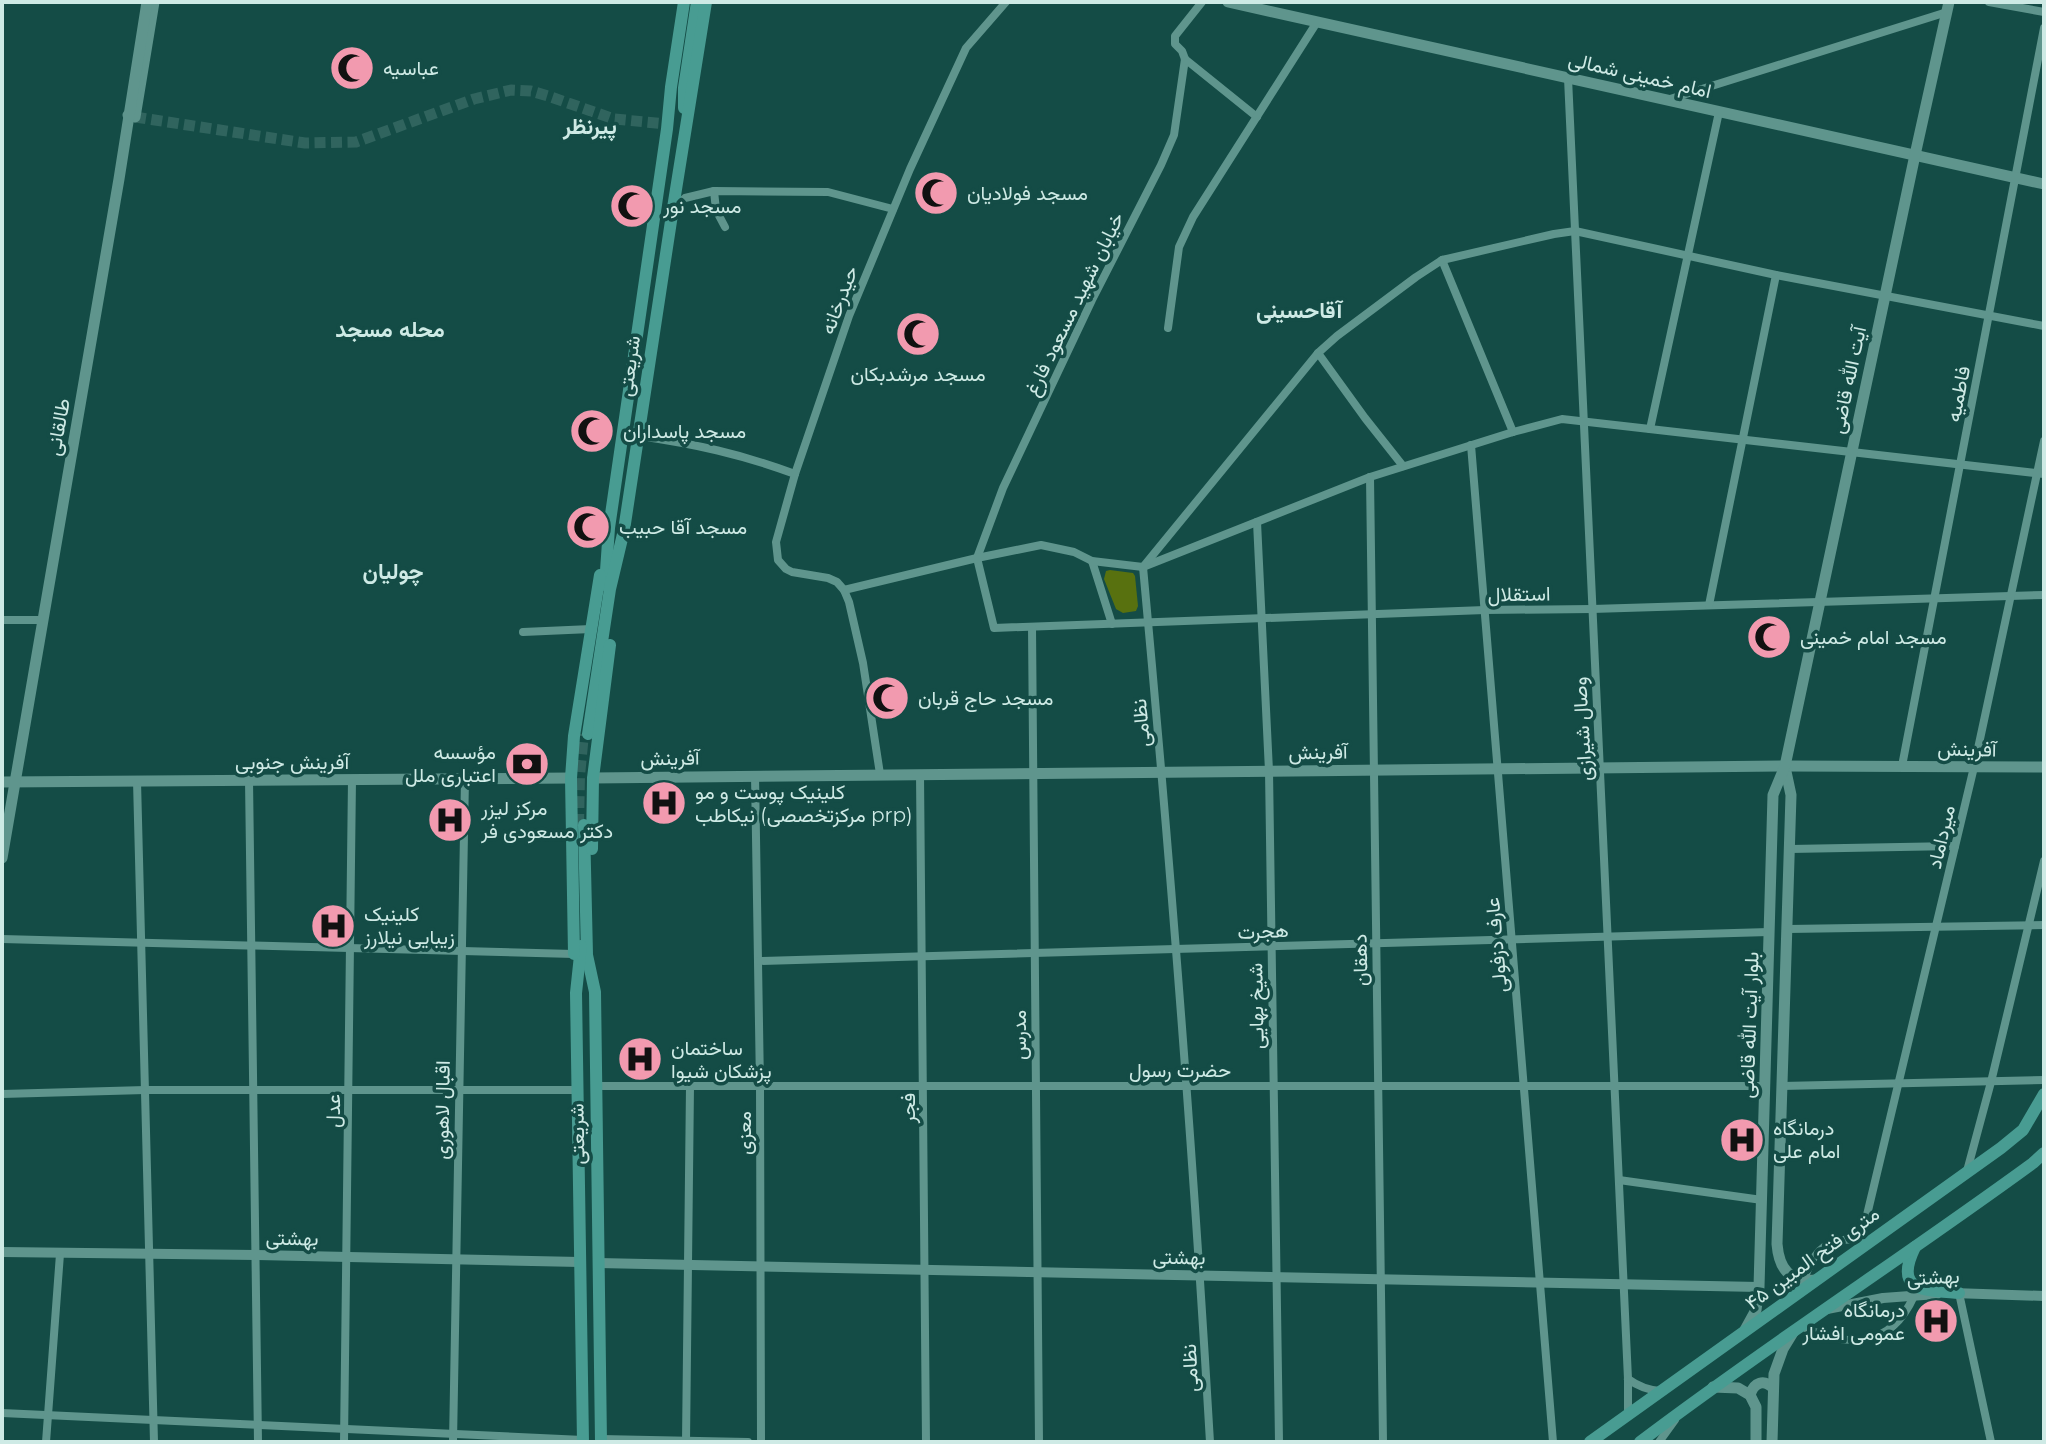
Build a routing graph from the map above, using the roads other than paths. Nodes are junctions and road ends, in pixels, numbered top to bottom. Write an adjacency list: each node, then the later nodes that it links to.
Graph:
1 (147, 2): 18 (main road, طالقانی)
2 (154, 2): 18 (main road, طالقانی)
3 (684, 2): 20 (main road, شریعتی)
4 (695, 2): 20 (main road); 21 (main road)
5 (706, 2): 21 (main road, شریعتی)
6 (1006, 2): 27 (street, حیدرخانه)
7 (1202, 2): 14 (street, خیابان شهید مسعود فارغ)
8 (1228, 2): 12 (main road, امام خمینی شمالی)
9 (1989, 2): 11 (street)
10 (1948, 7): 16 (street); 22 (main road, آیت الله قاضی)
11 (2044, 12)
12 (1317, 22): 15 (main road, امام خمینی شمالی); 19 (street)
13 (2044, 28): 23 (street, فاطمیه)
14 (1185, 59): 19 (street); 53 (street, خیابان شهید مسعود فارغ)
15 (1568, 78): 16 (main road, امام خمینی شمالی); 29 (street, وصال شیرازی)
16 (1668, 100): 17 (main road, امام خمینی شمالی)
17 (1719, 112): 22 (main road, امام خمینی شمالی); 30 (street)
18 (131, 116): 67 (main road, طالقانی)
19 (1257, 117): 36 (street)
20 (667, 129): 52 (main road, شریعتی)
21 (685, 132): 26 (main road, شریعتی)
22 (1915, 155): 23 (main road, امام خمینی شمالی); 33 (main road, آیت الله قاضی)
23 (2016, 177): 24 (main road, امام خمینی شمالی); 34 (street, فاطمیه)
24 (2044, 184)
25 (714, 191): 26 (street); 27 (street); 28 (street)
26 (673, 208): 41 (main road, شریعتی)
27 (893, 209): 48 (street, حیدرخانه)
28 (725, 227)
29 (1575, 231): 30 (street); 31 (street); 38 (street, وصال شیرازی)
30 (1688, 255): 32 (street); 39 (street)
31 (1442, 260): 37 (street); 40 (street)
32 (1776, 275): 33 (street); 42 (street)
33 (1885, 295): 34 (street); 45 (main road, آیت الله قاضی)
34 (1989, 315): 35 (street); 46 (street, فاطمیه)
35 (2044, 326)
36 (1168, 328)
37 (1318, 353): 47 (street); 55 (street)
38 (1584, 421): 39 (street); 40 (street); 62 (street, وصال شیرازی)
39 (1650, 429): 42 (street)
40 (1513, 432): 44 (street)
41 (639, 436): 48 (street); 73 (main road, شریعتی)
42 (1742, 440): 45 (street); 61 (street)
43 (2044, 441): 49 (street, میرداماد)
44 (1471, 445): 47 (street); 63 (street, عارف دزفولی)
45 (1851, 452): 46 (street); 60 (main road, آیت الله قاضی)
46 (1961, 465): 49 (street); 59 (street, فاطمیه)
47 (1403, 466): 50 (street)
48 (795, 474): 56 (street, حیدرخانه)
49 (2040, 474): 58 (street, میرداماد)
50 (1370, 477): 51 (street); 64 (street, دهقان)
51 (1257, 522): 55 (street); 65 (street, شیخ بهایی)
52 (609, 528): 71 (main road); 73 (main road, شریعتی)
53 (977, 558): 54 (street); 56 (street); 70 (street, استقلال)
54 (1092, 561): 55 (street); 69 (street)
55 (1143, 567): 68 (street, نظامی)
56 (844, 590): 84 (street)
57 (2044, 595): 58 (street, استقلال)
58 (2011, 596): 59 (street, استقلال); 76 (street, میرداماد)
59 (1935, 597): 60 (street, استقلال); 75 (street, فاطمیه)
60 (1820, 601): 61 (street, استقلال); 74 (main road, آیت الله قاضی)
61 (1709, 605): 62 (street, استقلال)
62 (1592, 609): 63 (street, استقلال); 78 (street, وصال شیرازی)
63 (1485, 610): 64 (street, استقلال); 79 (street, عارف دزفولی)
64 (1372, 614): 65 (street, استقلال); 80 (street, دهقان)
65 (1260, 617): 68 (street, استقلال); 81 (street, شیخ بهایی)
66 (2, 620): 67 (street)
67 (43, 620): 93 (main road, طالقانی)
68 (1148, 622): 69 (street, استقلال); 82 (street, نظامی)
69 (1112, 624): 70 (street, استقلال)
70 (1032, 627): 83 (street, مدرس)
71 (591, 629): 72 (street); 73 (main road)
72 (523, 632)
73 (586, 736): 88 (main road); 89 (main road)
74 (1785, 766): 75 (main road, آفرینش); 78 (main road, آفرینش); 96 (main road, بلوار آیت الله قاضی); 103 (main road, بلوار آیت الله قاضی)
75 (1902, 766): 76 (main road, آفرینش)
76 (1974, 767): 77 (main road, آفرینش); 95 (street, میرداماد)
77 (2044, 767)
78 (1600, 768): 79 (main road, آفرینش); 104 (street, وصال شیرازی)
79 (1498, 769): 80 (main road, آفرینش); 106 (street, عارف دزفولی)
80 (1374, 770): 81 (main road, آفرینش); 108 (street, دهقان)
81 (1269, 771): 82 (main road, آفرینش); 110 (street, شیخ بهایی)
82 (1162, 772): 83 (main road, آفرینش); 112 (street, نظامی)
83 (1033, 773): 85 (main road, آفرینش); 114 (street, مدرس)
84 (880, 774): 85 (main road, آفرینش); 86 (main road, آفرینش)
85 (920, 774): 116 (street, فجر)
86 (755, 775): 89 (main road, آفرینش); 117 (street, معزی)
87 (465, 778): 88 (main road, آفرینش جنوبی); 90 (main road, آفرینش جنوبی); 113 (street, اقبال لاهوری)
88 (571, 778): 89 (main road); 94 (main road)
89 (593, 778): 94 (main road)
90 (352, 779): 91 (main road, آفرینش جنوبی); 111 (street, عدل)
91 (249, 780): 92 (main road, آفرینش جنوبی); 109 (street)
92 (137, 781): 93 (main road, آفرینش جنوبی); 107 (street)
93 (8, 782): 97 (main road, طالقانی)
94 (581, 824): 115 (main road); 118 (main road, شریعتی); 122 (main road, شریعتی)
95 (1955, 846): 96 (street); 101 (street, میرداماد)
96 (1790, 849): 102 (main road, بلوار آیت الله قاضی)
97 (2, 858)
98 (2044, 861): 100 (street)
99 (2044, 925): 100 (street)
100 (2029, 926): 101 (street); 121 (street)
101 (1937, 927): 102 (street); 120 (street, میرداماد)
102 (1788, 929): 133 (main road, بلوار آیت الله قاضی)
103 (1769, 932): 104 (street, هجرت); 132 (main road, بلوار آیت الله قاضی)
104 (1608, 937): 106 (street, هجرت); 131 (street, وصال شیرازی)
105 (2, 939): 107 (street)
106 (1512, 939): 108 (street, هجرت); 130 (street, عارف دزفولی)
107 (141, 943): 109 (street); 134 (street)
108 (1376, 943): 110 (street, هجرت); 129 (street, دهقان)
109 (252, 946): 111 (street); 135 (street)
110 (1271, 946): 112 (street, هجرت); 128 (street, شیخ بهایی)
111 (350, 948): 113 (street); 136 (street, عدل)
112 (1175, 949): 114 (street, هجرت); 127 (street, نظامی)
113 (461, 951): 115 (street); 137 (street, اقبال لاهوری)
114 (1035, 953): 116 (street, هجرت); 126 (street, مدرس)
115 (574, 954): 118 (main road)
116 (922, 956): 117 (street, هجرت); 125 (street, فجر)
117 (758, 961): 124 (street, معزی)
118 (576, 993): 138 (main road, شریعتی)
119 (2044, 1080): 121 (street)
120 (1899, 1082): 121 (street); 133 (street); 145 (street, میرداماد)
121 (1991, 1082): 142 (street)
122 (596, 1086): 123 (street, حضرت رسول); 154 (main road, شریعتی)
123 (690, 1086): 124 (street, حضرت رسول); 155 (street)
124 (760, 1086): 125 (street, حضرت رسول); 156 (street, معزی)
125 (924, 1086): 126 (street, حضرت رسول); 157 (street, فجر)
126 (1036, 1086): 127 (street, حضرت رسول); 158 (street, مدرس)
127 (1186, 1086): 128 (street, حضرت رسول); 159 (street, نظامی)
128 (1273, 1086): 129 (street, حضرت رسول); 160 (street, شیخ بهایی)
129 (1378, 1086): 130 (street, حضرت رسول); 161 (street, دهقان)
130 (1524, 1086): 131 (street, حضرت رسول); 163 (street, عارف دزفولی)
131 (1615, 1086): 132 (street, حضرت رسول); 143 (street, وصال شیرازی)
132 (1765, 1086): 133 (main road); 144 (main road, بلوار آیت الله قاضی)
133 (1782, 1086): 162 (main road, بلوار آیت الله قاضی)
134 (145, 1090): 135 (street); 139 (street); 148 (street)
135 (255, 1090): 136 (street); 150 (street)
136 (349, 1090): 137 (street); 151 (street, عدل)
137 (459, 1090): 138 (street); 152 (street, اقبال لاهوری)
138 (578, 1090): 153 (main road, شریعتی)
139 (2, 1094)
140 (2044, 1094): 142 (main road, ۴۵ متری فتح المبین)
141 (2044, 1153): 146 (main road)
142 (1967, 1172): 145 (main road, ۴۵ متری فتح المبین)
143 (1619, 1180): 144 (street); 164 (street, وصال شیرازی)
144 (1762, 1200): 165 (main road, بلوار آیت الله قاضی)
145 (1865, 1241): 162 (main road, ۴۵ متری فتح المبین); 162 (street)
146 (1915, 1247): 166 (main road); 169 (main road)
147 (2, 1252): 149 (street, بهشتی)
148 (149, 1253): 149 (street, بهشتی); 150 (street, بهشتی); 181 (street)
149 (60, 1254): 180 (street)
150 (257, 1255): 151 (street, بهشتی); 182 (street)
151 (347, 1257): 152 (street, بهشتی); 183 (street, عدل)
152 (455, 1260): 153 (street, بهشتی); 184 (street, اقبال لاهوری)
153 (580, 1262): 186 (main road, شریعتی)
154 (598, 1263): 155 (street, بهشتی); 185 (main road, شریعتی)
155 (688, 1265): 156 (street, بهشتی); 187 (street)
156 (760, 1266): 157 (street, بهشتی); 193 (street, معزی)
157 (924, 1270): 158 (street, بهشتی); 194 (street, فجر)
158 (1037, 1272): 159 (street, بهشتی); 195 (street, مدرس)
159 (1200, 1275): 160 (street, بهشتی); 196 (street, نظامی)
160 (1276, 1277): 161 (street, بهشتی); 197 (street, شیخ بهایی)
161 (1381, 1279): 163 (street, بهشتی); 198 (street, دهقان)
162 (1810, 1281): 171 (main road, ۴۵ متری فتح المبین)
163 (1539, 1282): 164 (street, بهشتی); 199 (street, عارف دزفولی)
164 (1624, 1284): 165 (street, بهشتی); 172 (street, وصال شیرازی)
165 (1759, 1287): 171 (main road, بلوار آیت الله قاضی)
166 (1959, 1293): 167 (street, بهشتی); 168 (street, بهشتی); 205 (street)
167 (1914, 1296): 169 (street, بهشتی); 170 (street)
168 (2044, 1296)
169 (1825, 1310): 170 (main road)
170 (1798, 1328): 173 (main road); 174 (main road)
171 (1744, 1332): 175 (main road, ۴۵ متری فتح المبین)
172 (1628, 1379): 175 (street); 179 (street, وصال شیرازی)
173 (1713, 1387): 176 (main road); 178 (main road)
174 (1773, 1388): 176 (main road); 204 (main road)
175 (1660, 1391): 179 (main road, ۴۵ متری فتح المبین)
176 (1750, 1395): 203 (main road)
177 (2, 1413): 180 (street)
178 (1679, 1413): 201 (main road); 202 (street)
179 (1628, 1414): 200 (main road, ۴۵ متری فتح المبین)
180 (48, 1415): 181 (street); 188 (street)
181 (153, 1420): 182 (street); 189 (street)
182 (258, 1425): 183 (street); 190 (street)
183 (344, 1429): 184 (street); 191 (street, عدل)
184 (453, 1438): 186 (street)
185 (601, 1440): 187 (street)
186 (583, 1441)
187 (686, 1441): 192 (street)
188 (46, 1442)
189 (154, 1442)
190 (258, 1442)
191 (344, 1442)
192 (748, 1442)
193 (761, 1442)
194 (926, 1442)
195 (1039, 1442)
196 (1210, 1442)
197 (1279, 1442)
198 (1383, 1442)
199 (1553, 1442)
200 (1590, 1442)
201 (1640, 1442)
202 (1659, 1442)
203 (1756, 1442)
204 (1772, 1442)
205 (1991, 1442)

